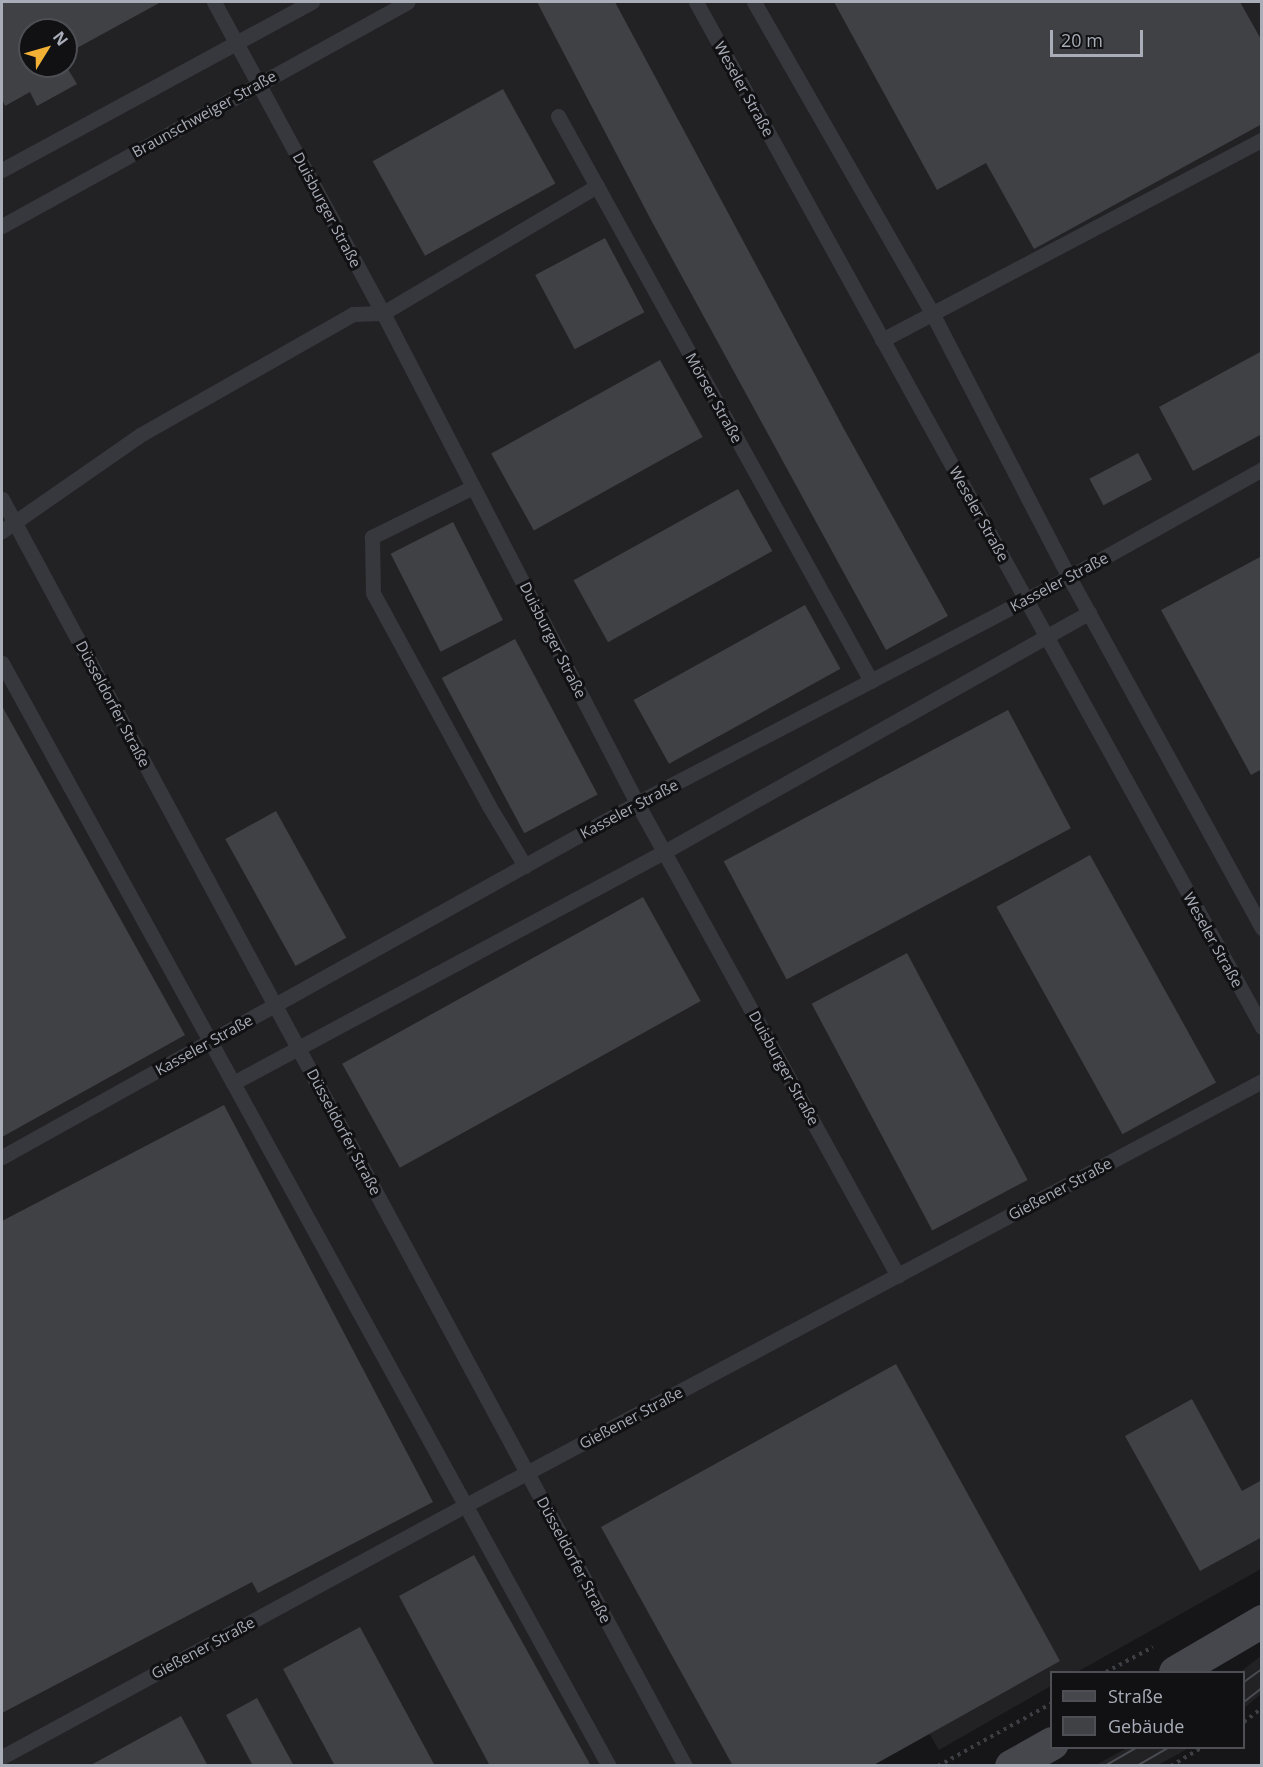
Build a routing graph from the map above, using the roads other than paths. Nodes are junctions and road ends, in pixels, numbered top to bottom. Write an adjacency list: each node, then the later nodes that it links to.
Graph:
1 (214, 2): 6 (lane, Duisburger Straße)
2 (312, 2): 6 (lane)
3 (407, 2): 7 (lane, Braunschweiger Straße)
4 (696, 2): 15 (lane, Weseler Straße)
5 (754, 2): 14 (lane)
6 (237, 43): 7 (lane, Duisburger Straße); 10 (lane)
7 (259, 84): 12 (lane, Braunschweiger Straße); 13 (lane, Duisburger Straße)
8 (558, 116): 11 (lane, Mörser Straße)
9 (1262, 140): 14 (lane)
10 (2, 170)
11 (597, 186): 13 (lane); 25 (lane, Mörser Straße)
12 (2, 226)
13 (383, 313): 17 (lane, Duisburger Straße); 19 (lane)
14 (933, 315): 15 (lane); 20 (lane)
15 (882, 340): 21 (lane, Weseler Straße)
16 (1262, 469): 20 (lane, Kasseler Straße)
17 (473, 488): 26 (lane, Duisburger Straße); 28 (lane)
18 (2, 499): 19 (lane, Düsseldorfer Straße)
19 (8, 527): 30 (lane, Düsseldorfer Straße)
20 (1069, 577): 21 (lane, Kasseler Straße); 22 (lane)
21 (1026, 600): 23 (lane, Weseler Straße); 25 (lane, Kasseler Straße)
22 (1089, 613): 23 (lane); 29 (lane)
23 (1046, 636): 27 (lane); 31 (lane, Weseler Straße)
24 (2, 663): 32 (lane)
25 (872, 681): 26 (lane, Kasseler Straße)
26 (637, 803): 27 (lane, Duisburger Straße); 28 (lane, Kasseler Straße)
27 (664, 852): 33 (lane); 37 (lane, Duisburger Straße)
28 (525, 866): 30 (lane, Kasseler Straße)
29 (1262, 928)
30 (276, 1005): 32 (lane, Kasseler Straße); 33 (lane, Düsseldorfer Straße)
31 (1262, 1027)
32 (210, 1041): 35 (lane); 36 (lane, Kasseler Straße)
33 (299, 1048): 35 (lane); 38 (lane, Düsseldorfer Straße)
34 (1262, 1081): 37 (lane, Gießener Straße)
35 (233, 1083): 39 (lane)
36 (2, 1157)
37 (898, 1276): 38 (lane, Gießener Straße)
38 (528, 1473): 39 (lane, Gießener Straße); 45 (lane, Düsseldorfer Straße)
39 (466, 1505): 43 (lane, Gießener Straße); 44 (lane)
40 (1262, 1621): 41 (main road)
41 (1176, 1671)
42 (1050, 1744): 46 (main road)
43 (2, 1757)
44 (609, 1766)
45 (685, 1766)
46 (1011, 1766)

